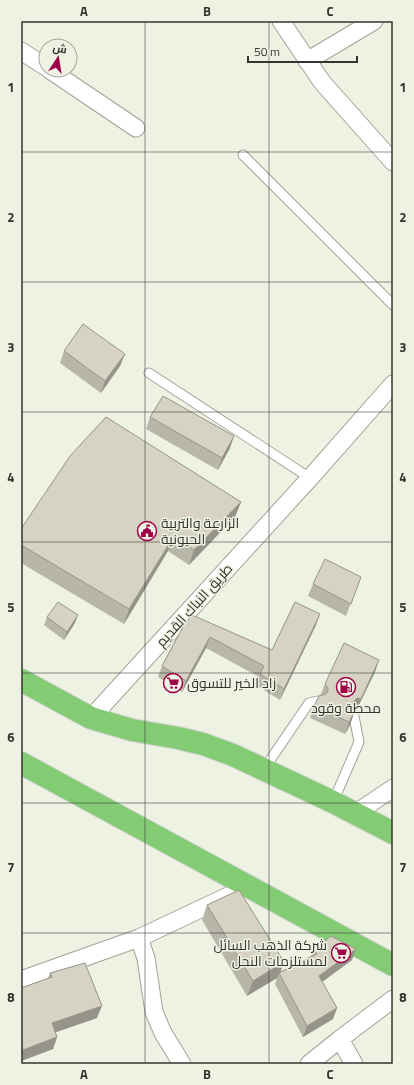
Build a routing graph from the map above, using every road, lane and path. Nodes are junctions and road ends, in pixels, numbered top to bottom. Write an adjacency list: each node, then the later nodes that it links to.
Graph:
1 (281, 21): 4 (street)
2 (374, 21): 4 (street)
3 (21, 51): 5 (street)
4 (307, 60): 9 (street)
5 (38, 63)
6 (62, 78): 7 (street)
7 (136, 128)
8 (243, 155): 10 (lane)
9 (393, 162)
10 (393, 305)
11 (150, 373): 13 (lane)
12 (393, 384): 13 (street, طريق النباك القديم)
13 (310, 478): 17 (street, طريق النباك القديم)
14 (21, 680): 17 (highway)
15 (318, 701): 19 (lane)
16 (354, 716): 21 (lane)
17 (91, 718): 19 (highway)
18 (21, 763): 24 (highway)
19 (264, 769): 21 (highway)
20 (393, 788): 22 (street)
21 (333, 802): 22 (highway)
22 (356, 813): 23 (highway)
23 (393, 833)
24 (248, 887): 25 (street); 26 (highway)
25 (139, 938): 27 (street); 30 (street)
26 (393, 965)
27 (21, 980)
28 (393, 999): 29 (street)
29 (340, 1039): 31 (street); 32 (street)
30 (182, 1064)
31 (309, 1064)
32 (354, 1064)

